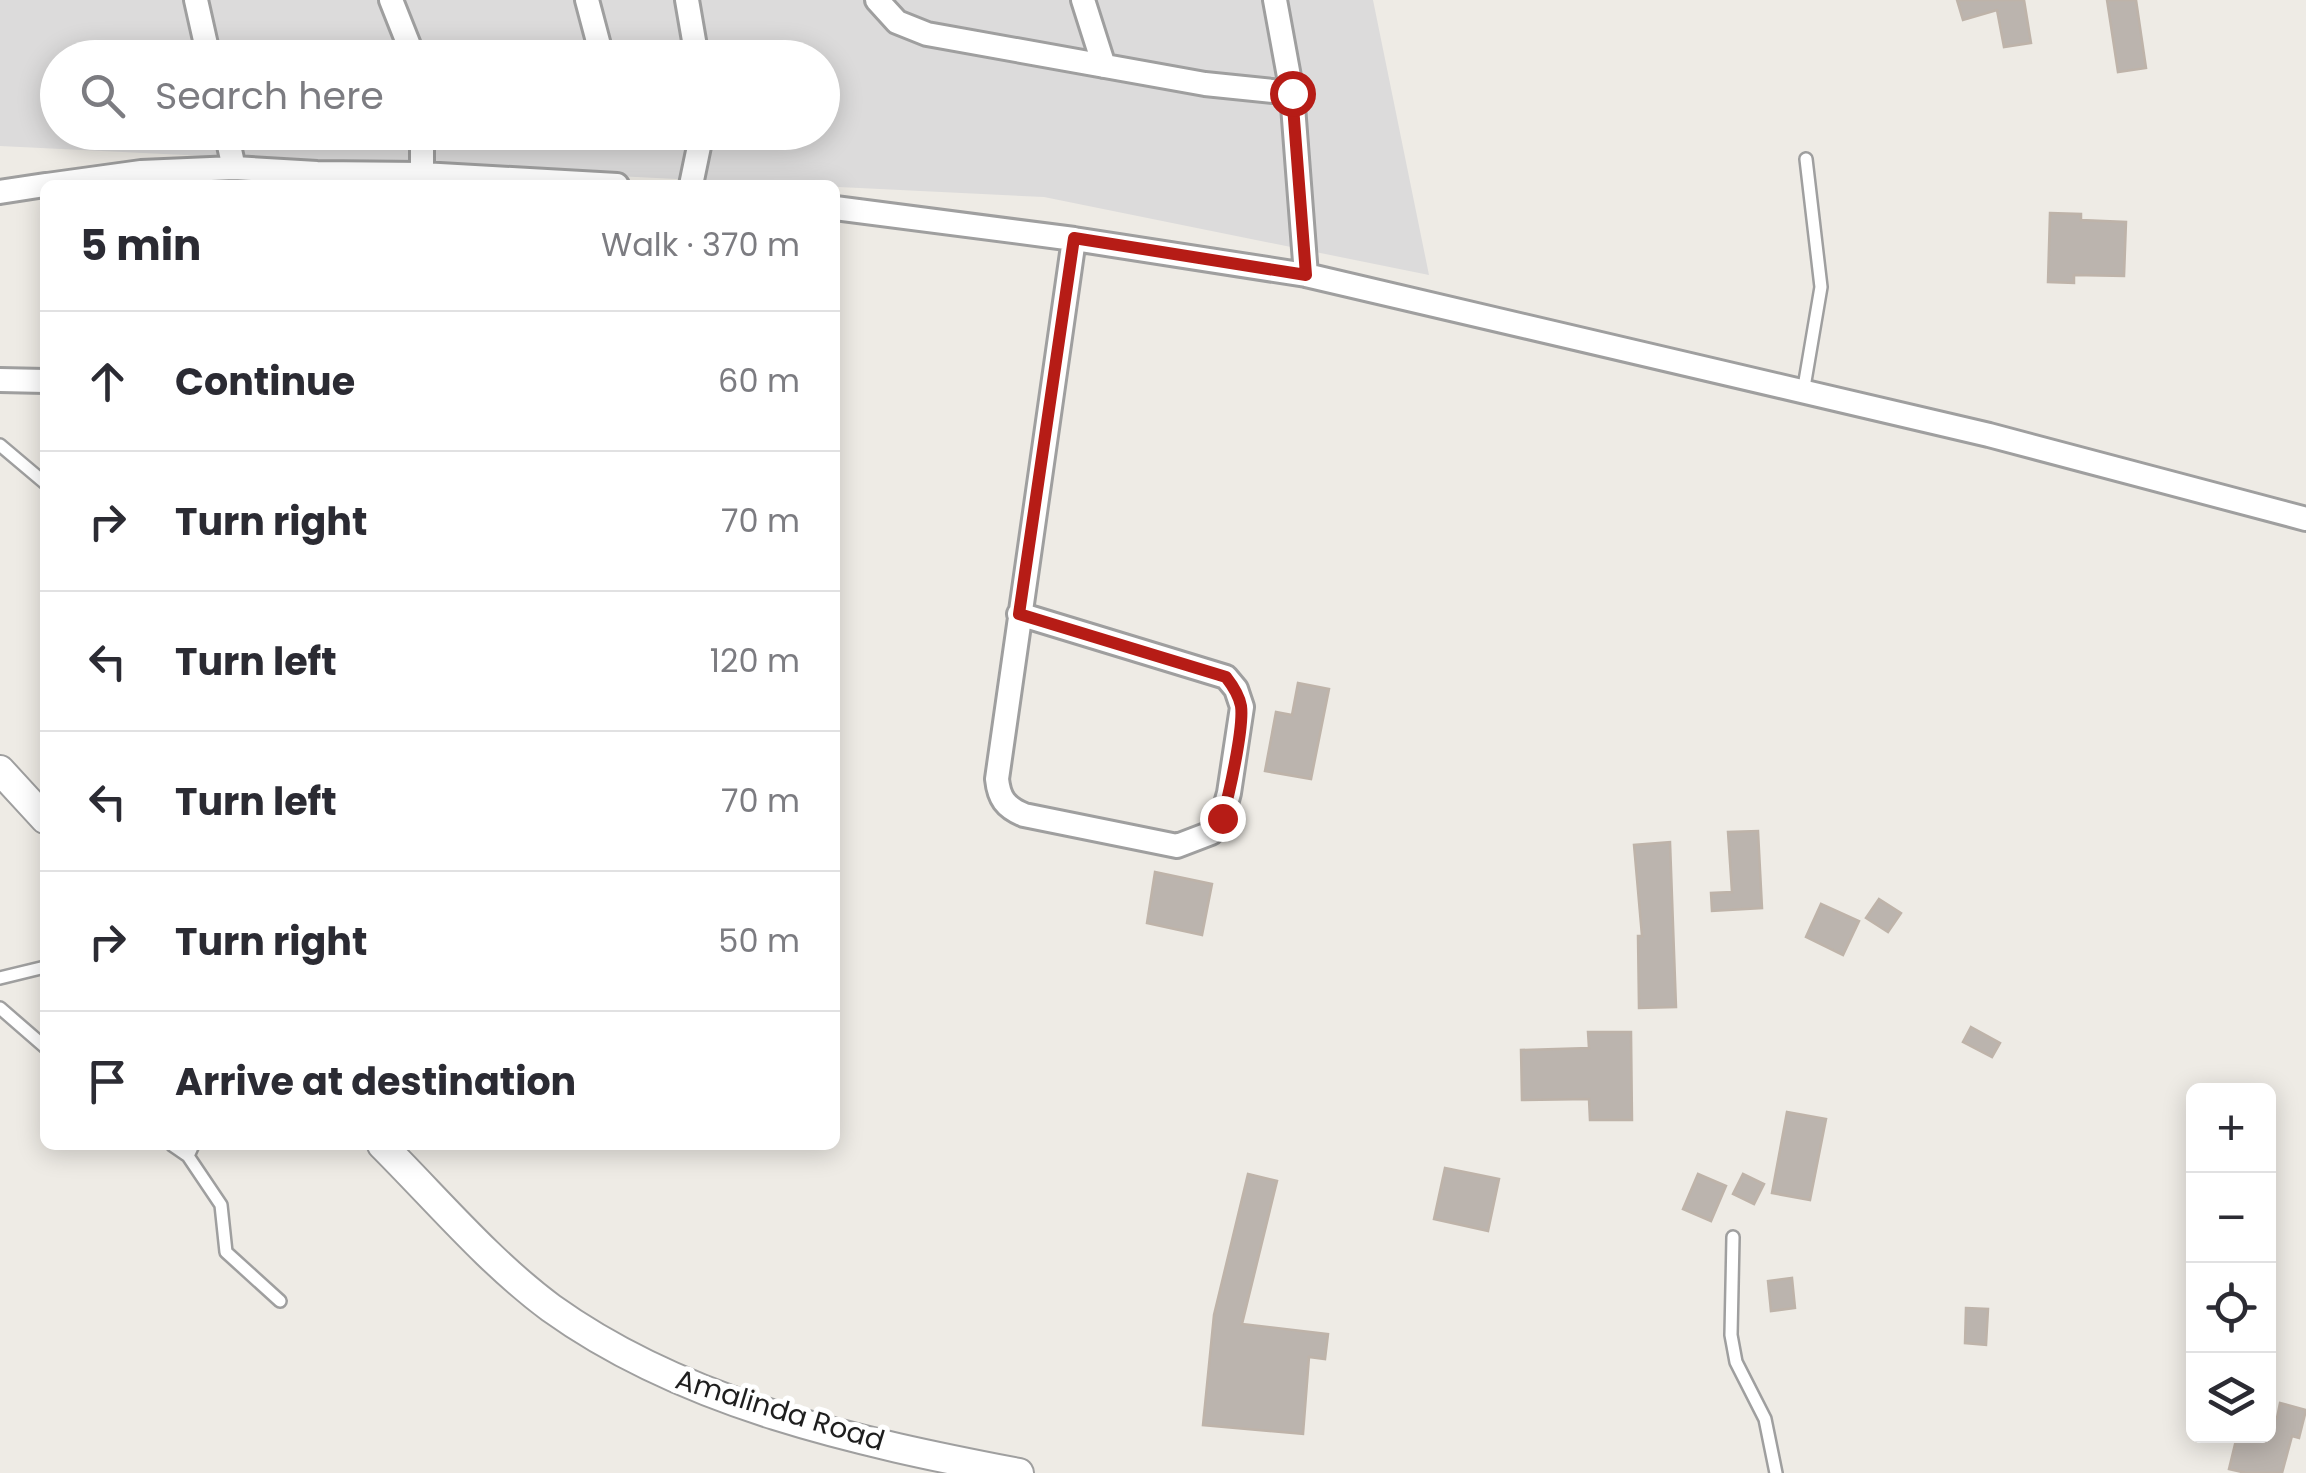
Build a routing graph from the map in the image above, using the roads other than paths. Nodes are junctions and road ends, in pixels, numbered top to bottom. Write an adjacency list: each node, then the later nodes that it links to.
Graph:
1 (196, 0): 8 (street)
2 (391, 0): 9 (street)
3 (587, 0): 10 (street)
4 (687, 0): 11 (street)
5 (878, 0): 12 (street)
6 (1084, 0): 12 (street)
7 (1275, 0): 13 (street)
8 (205, 40)
9 (407, 40)
10 (598, 40)
11 (694, 40)
12 (1104, 66): 13 (street)
13 (1292, 93): 28 (street)
14 (230, 150): 18 (street)
15 (422, 150): 19 (street)
16 (698, 150): 23 (street)
17 (1806, 159): 31 (lane)
18 (234, 168): 20 (street); 21 (street)
19 (422, 174): 20 (street); 22 (street)
20 (316, 179)
21 (83, 180)
22 (528, 180)
23 (692, 180)
24 (40, 186): 25 (street)
25 (0, 192)
26 (840, 209): 27 (street)
27 (1074, 238): 28 (street); 35 (street)
28 (1306, 275): 31 (street)
29 (0, 380): 30 (street)
30 (40, 381)
31 (1803, 394): 34 (street)
32 (0, 445): 33 (lane)
33 (40, 479)
34 (2306, 519)
35 (1019, 614): 35 (street)
36 (0, 770): 37 (street)
37 (40, 813)
38 (40, 968): 39 (lane)
39 (0, 978)
40 (0, 1008): 41 (lane)
41 (40, 1043)
42 (191, 1150): 45 (lane)
43 (387, 1150): 46 (street, Amalinda Road)
44 (1733, 1237): 47 (lane)
45 (280, 1302)
46 (1019, 1473)
47 (1776, 1473)

